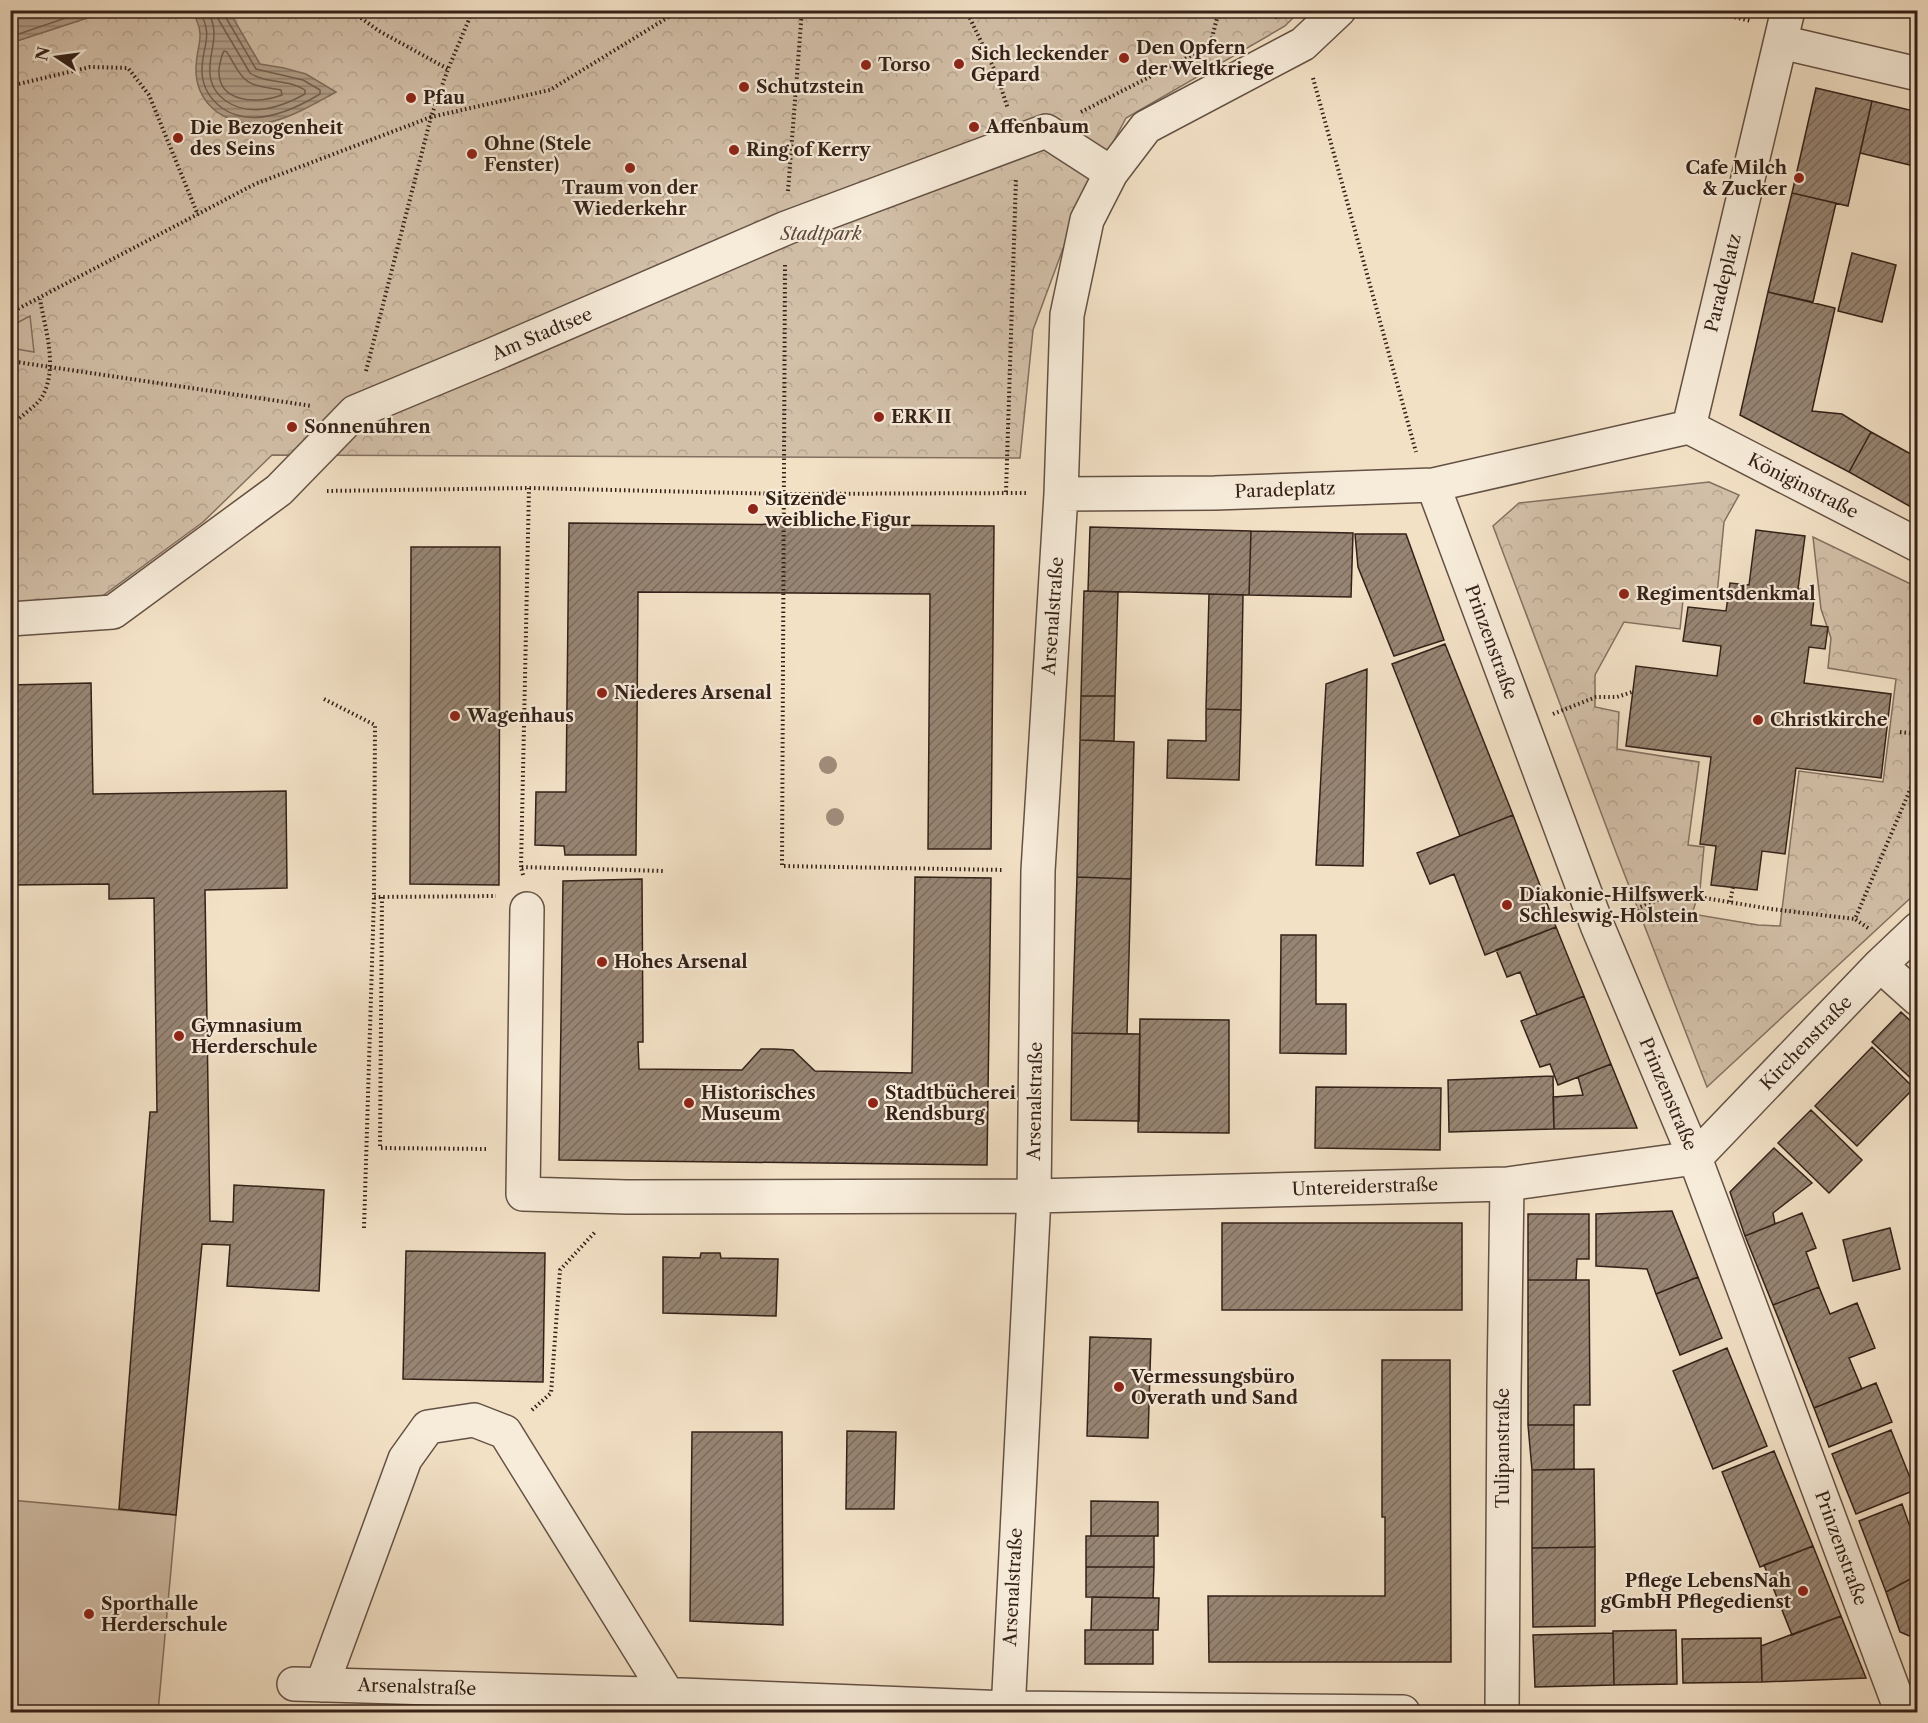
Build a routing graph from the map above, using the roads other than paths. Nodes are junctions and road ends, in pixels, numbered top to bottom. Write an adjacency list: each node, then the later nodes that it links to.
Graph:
1 (1339, 10): 5 (street)
2 (1788, 10): 3 (street, Paradeplatz)
3 (1781, 42): 4 (street); 6 (street, Paradeplatz)
4 (1917, 74)
5 (1111, 172): 8 (street); 10 (street, Am Stadtsee)
6 (1689, 427): 7 (street, Paradeplatz); 9 (street, Königinstraße)
7 (1433, 485): 8 (street, Paradeplatz); 14 (street, Prinzenstraße)
8 (1061, 494): 16 (street, Arsenalstraße)
9 (1917, 545)
10 (10, 619)
11 (527, 903): 16 (street, Untereiderstraße)
12 (1898, 948): 13 (street); 14 (street, Kirchenstraße)
13 (1917, 999)
14 (1695, 1158): 15 (street, Untereiderstraße); 18 (street, Prinzenstraße)
15 (1507, 1184): 16 (street, Untereiderstraße); 21 (street, Tulipanstraße)
16 (1034, 1196): 19 (street, Arsenalstraße)
17 (677, 1701): 17 (street, Arsenalstraße); 19 (street, Arsenalstraße)
18 (1898, 1701)
19 (1008, 1710): 20 (street)
20 (1403, 1713)
21 (1502, 1713)

